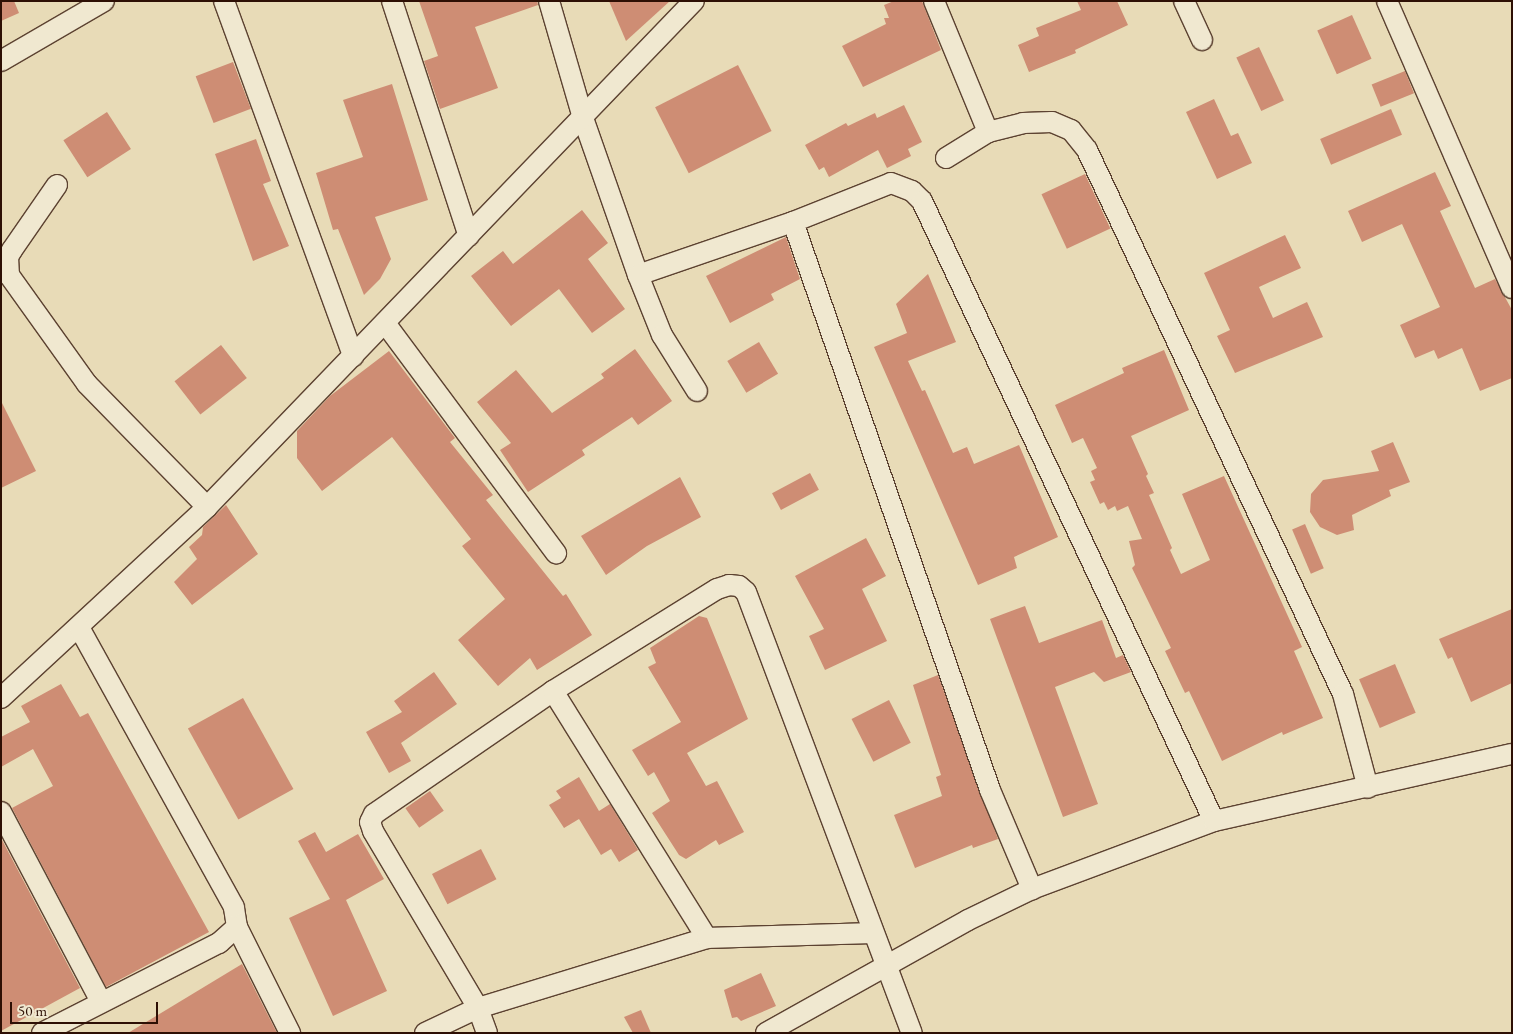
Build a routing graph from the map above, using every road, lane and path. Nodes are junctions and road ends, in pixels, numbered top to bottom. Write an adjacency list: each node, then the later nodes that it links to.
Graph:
1 (104, 1): 10 (street)
2 (224, 1): 20 (street)
3 (392, 1): 16 (street)
4 (549, 1): 11 (street)
5 (694, 1): 11 (street)
6 (934, 1): 12 (street)
7 (1184, 1): 9 (street)
8 (1387, 1): 18 (street)
9 (1202, 40)
10 (1, 61)
11 (583, 118): 16 (street); 17 (street)
12 (988, 132): 13 (street); 28 (street)
13 (946, 158)
14 (57, 185): 22 (street)
15 (793, 222): 17 (street); 30 (street); 31 (street)
16 (469, 236): 19 (street)
17 (638, 275): 21 (street)
18 (1512, 288)
19 (385, 323): 20 (street); 23 (street)
20 (353, 356): 22 (street)
21 (697, 391)
22 (207, 508): 24 (street)
23 (556, 553)
24 (79, 626): 26 (street); 32 (street)
25 (553, 691): 33 (street); 34 (street); 37 (street)
26 (3, 692)
27 (1512, 754): 28 (street)
28 (1368, 788): 30 (street)
29 (1, 812): 36 (street)
30 (1214, 821): 31 (street)
31 (1032, 889): 35 (street)
32 (237, 927): 36 (street); 39 (street)
33 (872, 933): 34 (street); 35 (street)
34 (707, 938): 37 (street)
35 (887, 964): 42 (street); 43 (street)
36 (101, 1002): 38 (street)
37 (478, 1008): 40 (street); 41 (street)
38 (42, 1033)
39 (290, 1033)
40 (425, 1033)
41 (487, 1033)
42 (766, 1033)
43 (912, 1033)

